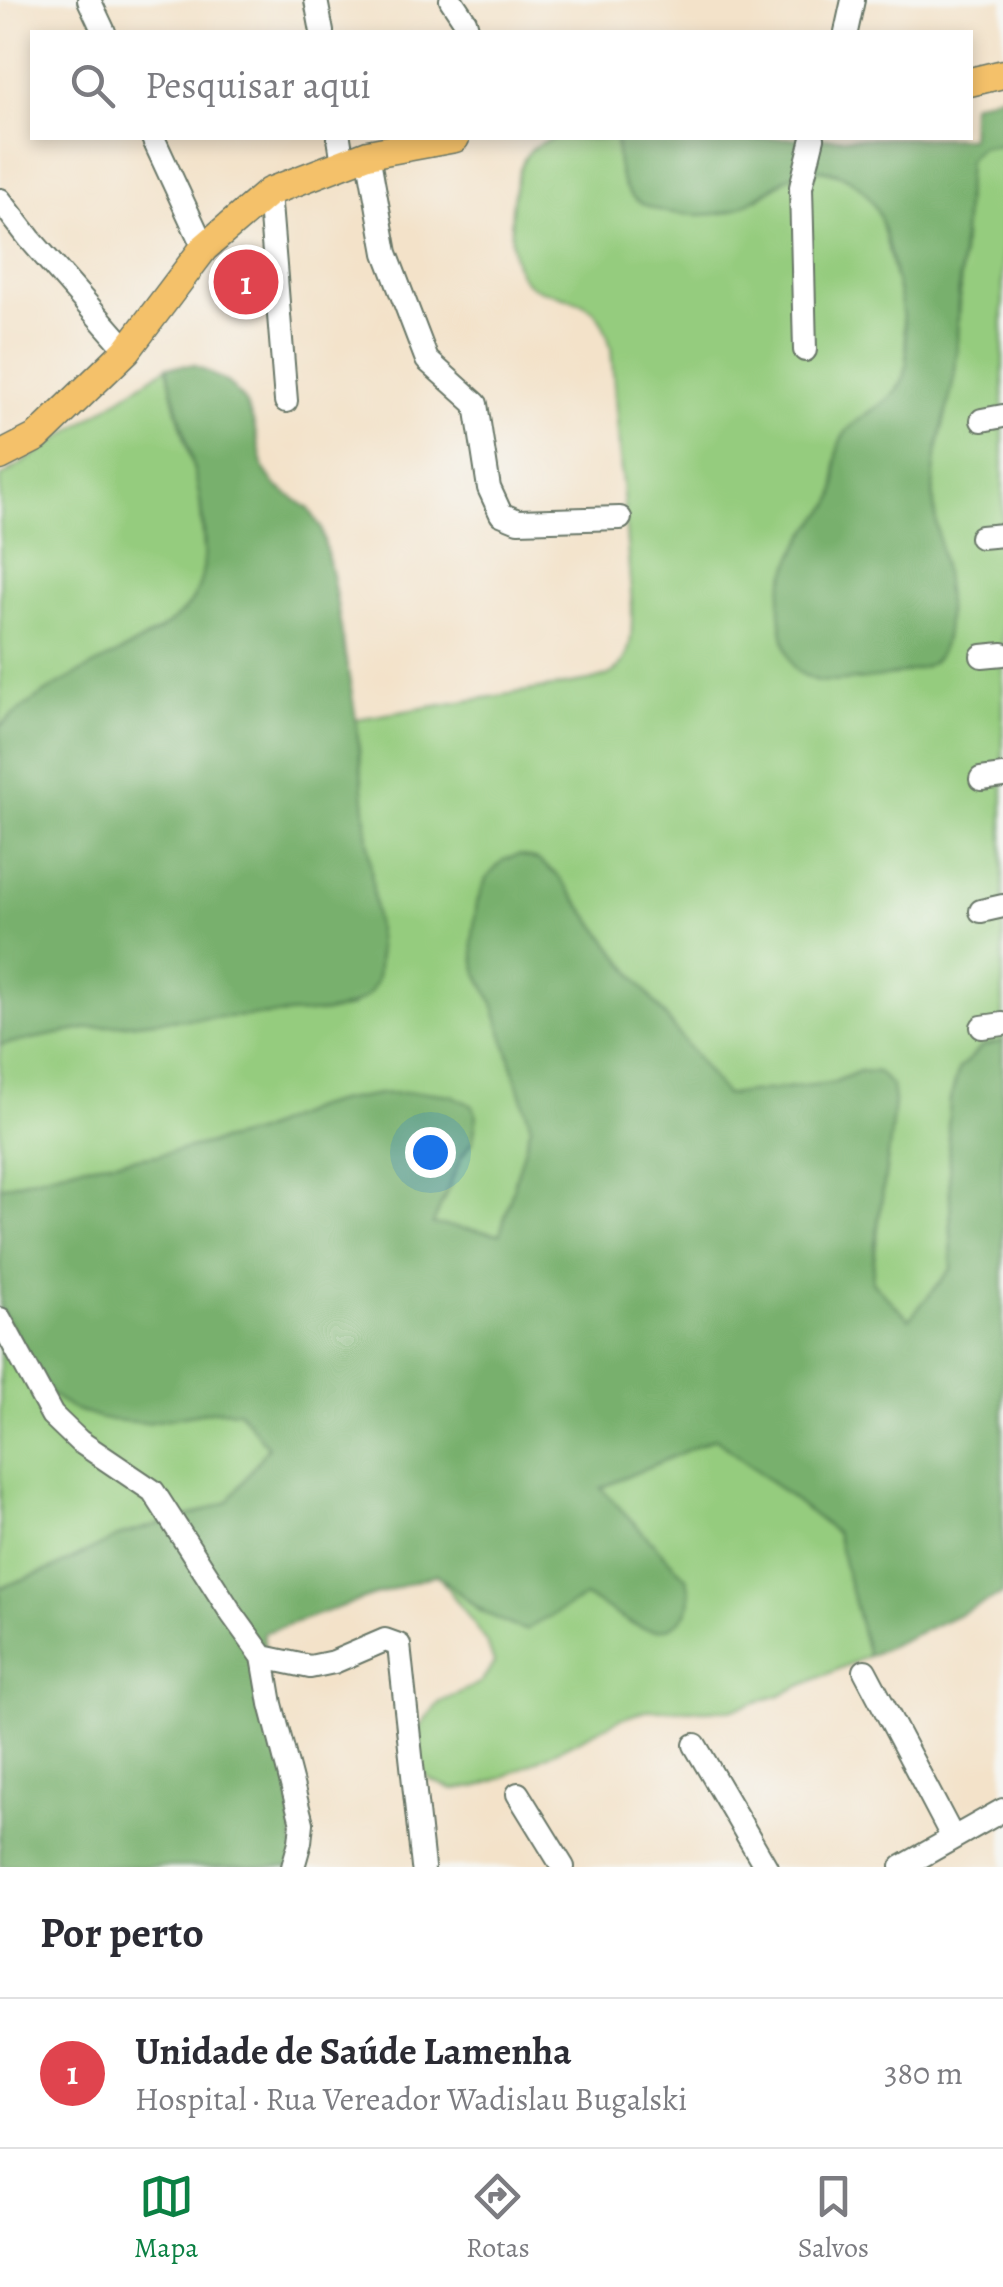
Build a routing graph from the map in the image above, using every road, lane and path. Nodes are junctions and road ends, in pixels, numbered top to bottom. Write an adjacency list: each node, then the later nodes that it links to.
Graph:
1 (88, 0): 5 (street)
2 (316, 0): 6 (street)
3 (451, 0): 7 (street)
4 (853, 0): 8 (street)
5 (103, 30)
6 (322, 30)
7 (467, 30)
8 (846, 30)
9 (1003, 74): 10 (main road)
10 (973, 81)
11 (154, 140): 17 (street)
12 (441, 140): 14 (main road)
13 (813, 140): 19 (street)
14 (350, 152): 15 (main road); 22 (street)
15 (270, 192): 17 (main road); 20 (street)
16 (0, 200): 18 (street)
17 (204, 248): 18 (main road)
18 (127, 350): 21 (main road)
19 (805, 350)
20 (286, 401)
21 (0, 456)
22 (620, 518)
23 (0, 1318): 24 (street)
24 (262, 1656): 30 (street); 31 (street)
25 (865, 1671): 29 (street)
26 (695, 1745): 33 (street)
27 (518, 1794): 32 (street)
28 (1003, 1810): 29 (street)
29 (953, 1838): 34 (street)
30 (294, 1867)
31 (422, 1867)
32 (562, 1867)
33 (766, 1867)
34 (902, 1867)

